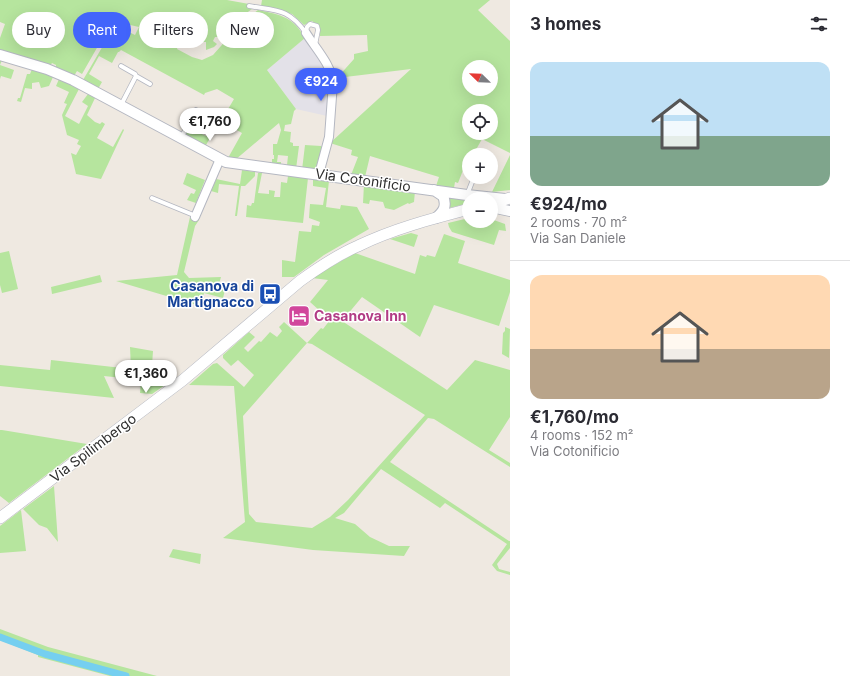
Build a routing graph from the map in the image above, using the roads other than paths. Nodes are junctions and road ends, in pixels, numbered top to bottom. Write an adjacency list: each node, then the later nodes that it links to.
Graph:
1 (249, 6): 2 (lane)
2 (306, 33): 3 (street); 3 (lane)
3 (315, 47): 12 (street)
4 (0, 55): 8 (street, Via Cotonificio)
5 (121, 66): 6 (lane)
6 (136, 76): 7 (lane); 8 (lane)
7 (150, 84)
8 (120, 105): 10 (street, Via Cotonificio)
9 (196, 110): 10 (lane)
10 (181, 138): 11 (street, Via Cotonificio)
11 (220, 159): 12 (street, Via Cotonificio); 22 (street)
12 (319, 174): 13 (street, Via Cotonificio)
13 (434, 190): 14 (street, Via Cotonificio); 23 (street)
14 (462, 194)
15 (152, 198): 22 (lane)
16 (498, 198): 17 (street, Via Cotonificio)
17 (509, 199): 18 (main road)
18 (498, 203)
19 (498, 207): 21 (street)
20 (462, 211): 23 (main road, Via Spilimbergo)
21 (510, 211)
22 (195, 217)
23 (436, 218): 24 (main road, Via Spilimbergo)
24 (0, 518)

